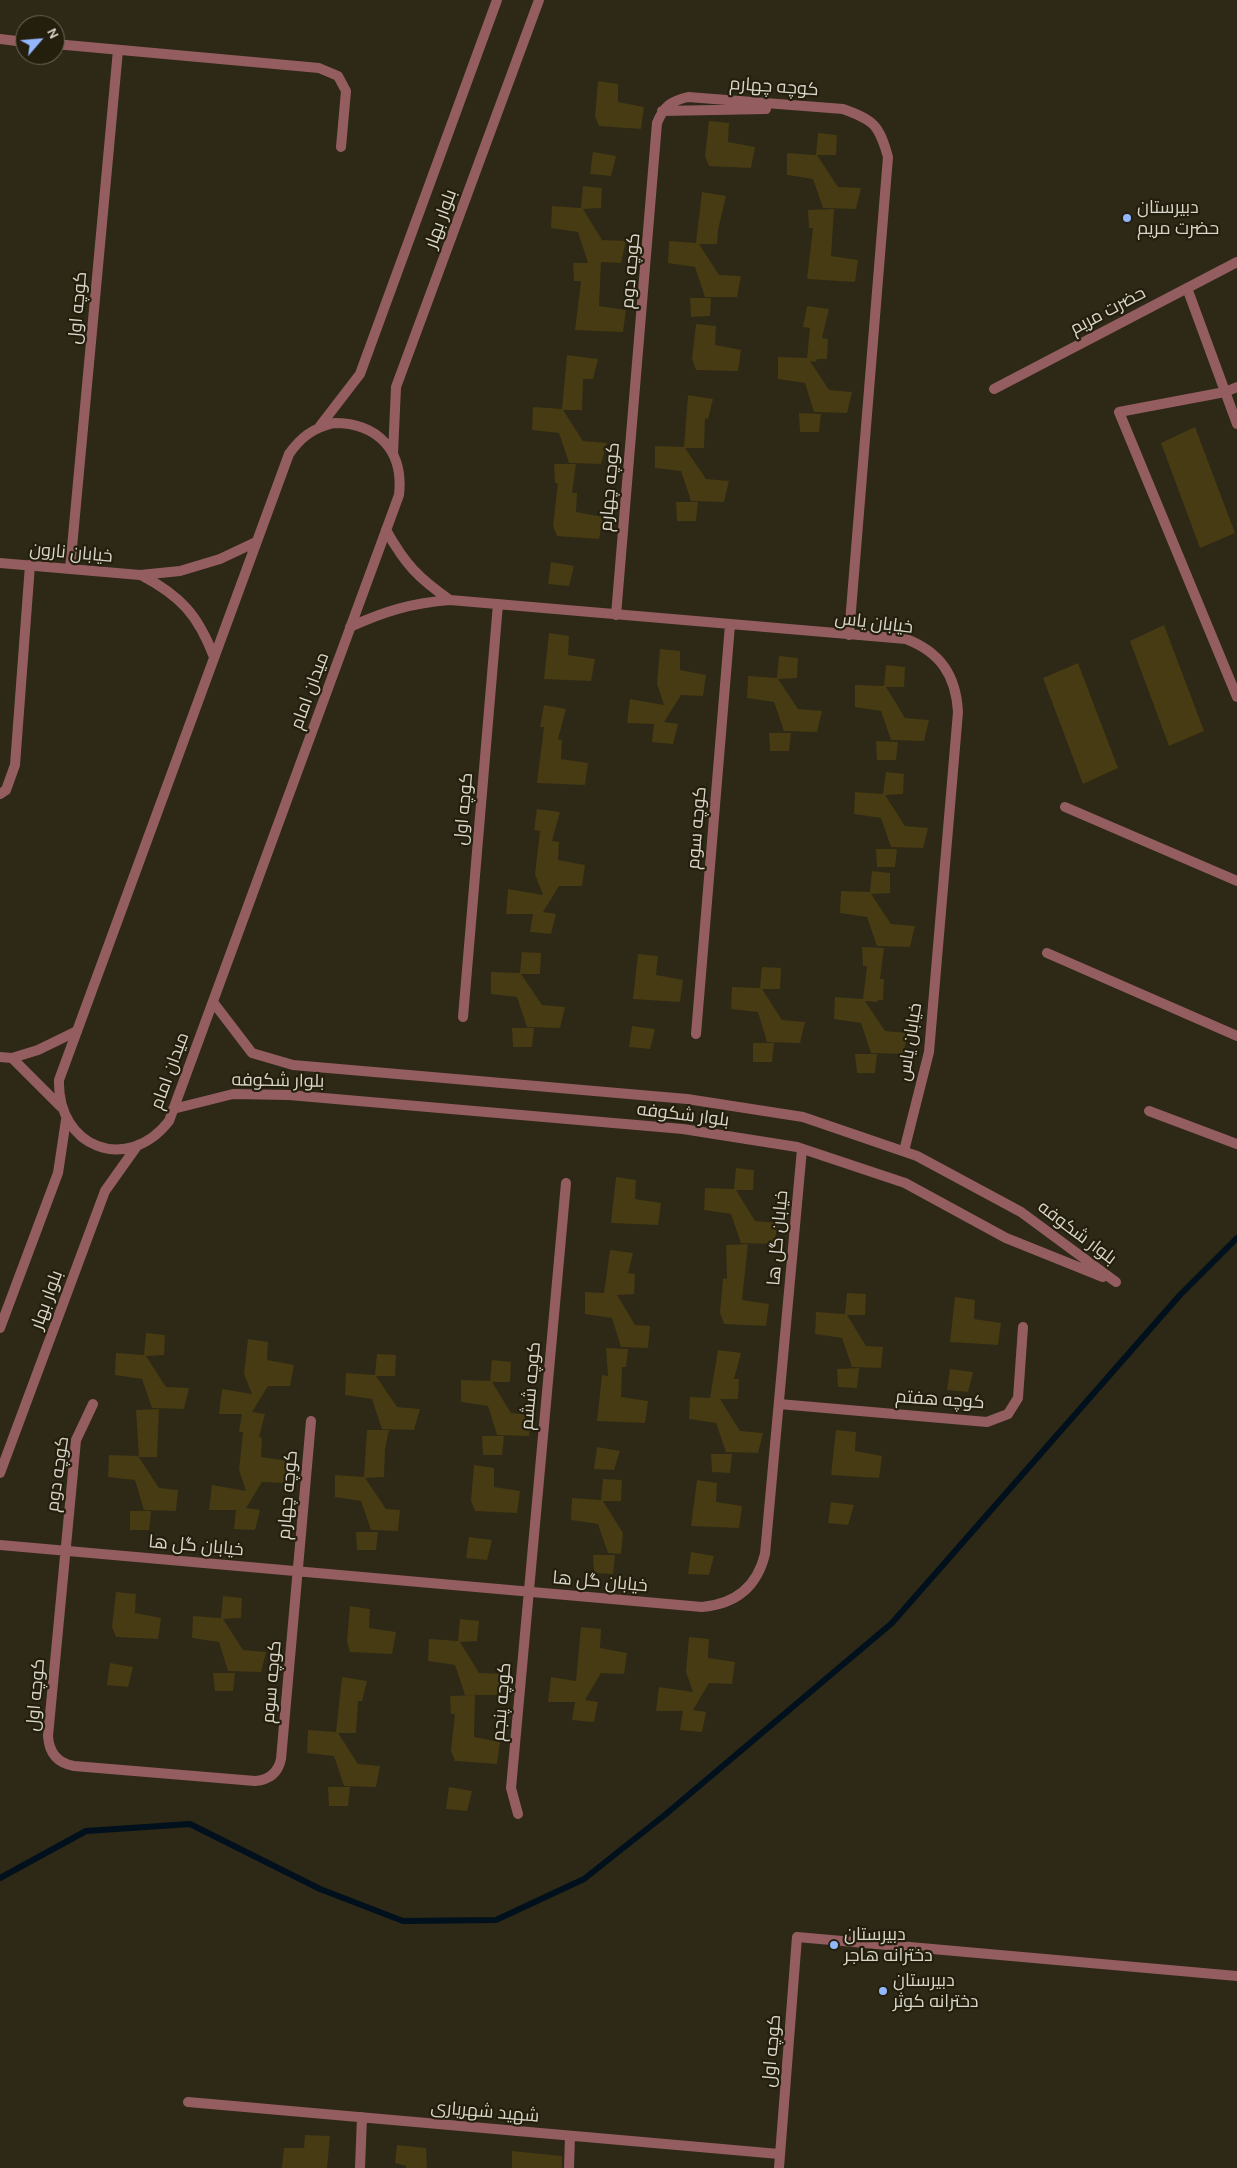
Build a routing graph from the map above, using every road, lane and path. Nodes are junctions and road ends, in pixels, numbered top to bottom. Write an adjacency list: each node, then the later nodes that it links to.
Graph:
1 (497, 0): 14 (street, بلوار بهار)
2 (539, 0): 15 (street, بلوار بهار)
3 (0, 39): 4 (street)
4 (15, 41)
5 (65, 45): 6 (street)
6 (118, 50): 7 (street); 20 (street, کوچه اول)
7 (341, 147)
8 (1237, 262): 9 (street, حضرت مریم)
9 (1187, 288): 11 (street, حضرت مریم); 12 (street)
10 (1237, 387): 12 (street)
11 (994, 389)
12 (1225, 392): 13 (street); 29 (street)
13 (1237, 424)
14 (320, 426): 15 (street, میدان امام); 17 (street, میدان امام)
15 (393, 454): 16 (street, میدان امام)
16 (386, 530): 22 (street); 26 (street, میدان امام)
17 (256, 542): 21 (street); 28 (street, میدان امام)
18 (0, 563): 19 (street, خیابان نارون)
19 (30, 565): 20 (street, خیابان نارون); 30 (street)
20 (70, 569): 21 (street, خیابان نارون)
21 (140, 575): 28 (street)
22 (450, 600): 23 (street, خیابان یاس); 26 (street, خیابان یاس)
23 (498, 604): 24 (street, خیابان یاس); 35 (street, کوچه اول)
24 (616, 610): 25 (street, خیابان یاس); 27 (street, کوچه چهارم)
25 (730, 625): 27 (street, خیابان یاس); 37 (street, کوچه سوم)
26 (350, 627): 34 (street, میدان امام)
27 (849, 635): 48 (street, خیابان یاس)
28 (214, 657): 36 (street, میدان امام)
29 (1237, 697)
30 (0, 794)
31 (1065, 807): 32 (street)
32 (1237, 881)
33 (1048, 953): 38 (street)
34 (213, 1002): 42 (street, میدان امام); 48 (street, بلوار شکوفه)
35 (463, 1017)
36 (77, 1031): 40 (street); 41 (street, میدان امام)
37 (696, 1034)
38 (1237, 1036)
39 (0, 1057): 40 (street)
40 (12, 1058): 41 (street)
41 (61, 1107): 44 (street, میدان امام)
42 (173, 1109): 46 (street, میدان امام); 47 (street, بلوار شکوفه)
43 (1149, 1111): 45 (street)
44 (66, 1120): 46 (street, میدان امام); 51 (street, بلوار بهار)
45 (1237, 1144)
46 (137, 1146): 55 (street, بلوار بهار)
47 (802, 1149): 48 (street, بلوار شکوفه); 53 (street, خیابان گل ها)
48 (904, 1151)
49 (566, 1183): 59 (street, کوچه ششم)
50 (1023, 1327): 53 (street, کوچه هفتم)
51 (0, 1328)
52 (93, 1404): 57 (street, کوچه دوم)
53 (779, 1404): 59 (street, خیابان گل ها)
54 (312, 1421): 58 (street, کوچه چهارم)
55 (0, 1473)
56 (0, 1545): 57 (street, خیابان گل ها)
57 (65, 1551): 58 (street, خیابان گل ها); 60 (street, کوچه اول)
58 (298, 1571): 59 (street, خیابان گل ها); 60 (street, کوچه سوم)
59 (529, 1592): 61 (street, کوچه پنجم)
60 (255, 1780)
61 (518, 1814)
62 (1237, 1976): 66 (street, کوچه اول)
63 (188, 2102): 64 (street, شهید شهریاری)
64 (362, 2117): 65 (street, شهید شهریاری); 67 (street)
65 (570, 2136): 66 (street, شهید شهریاری); 68 (street)
66 (780, 2154): 69 (street, کوچه اول)
67 (360, 2168)
68 (569, 2168)
69 (779, 2168)

